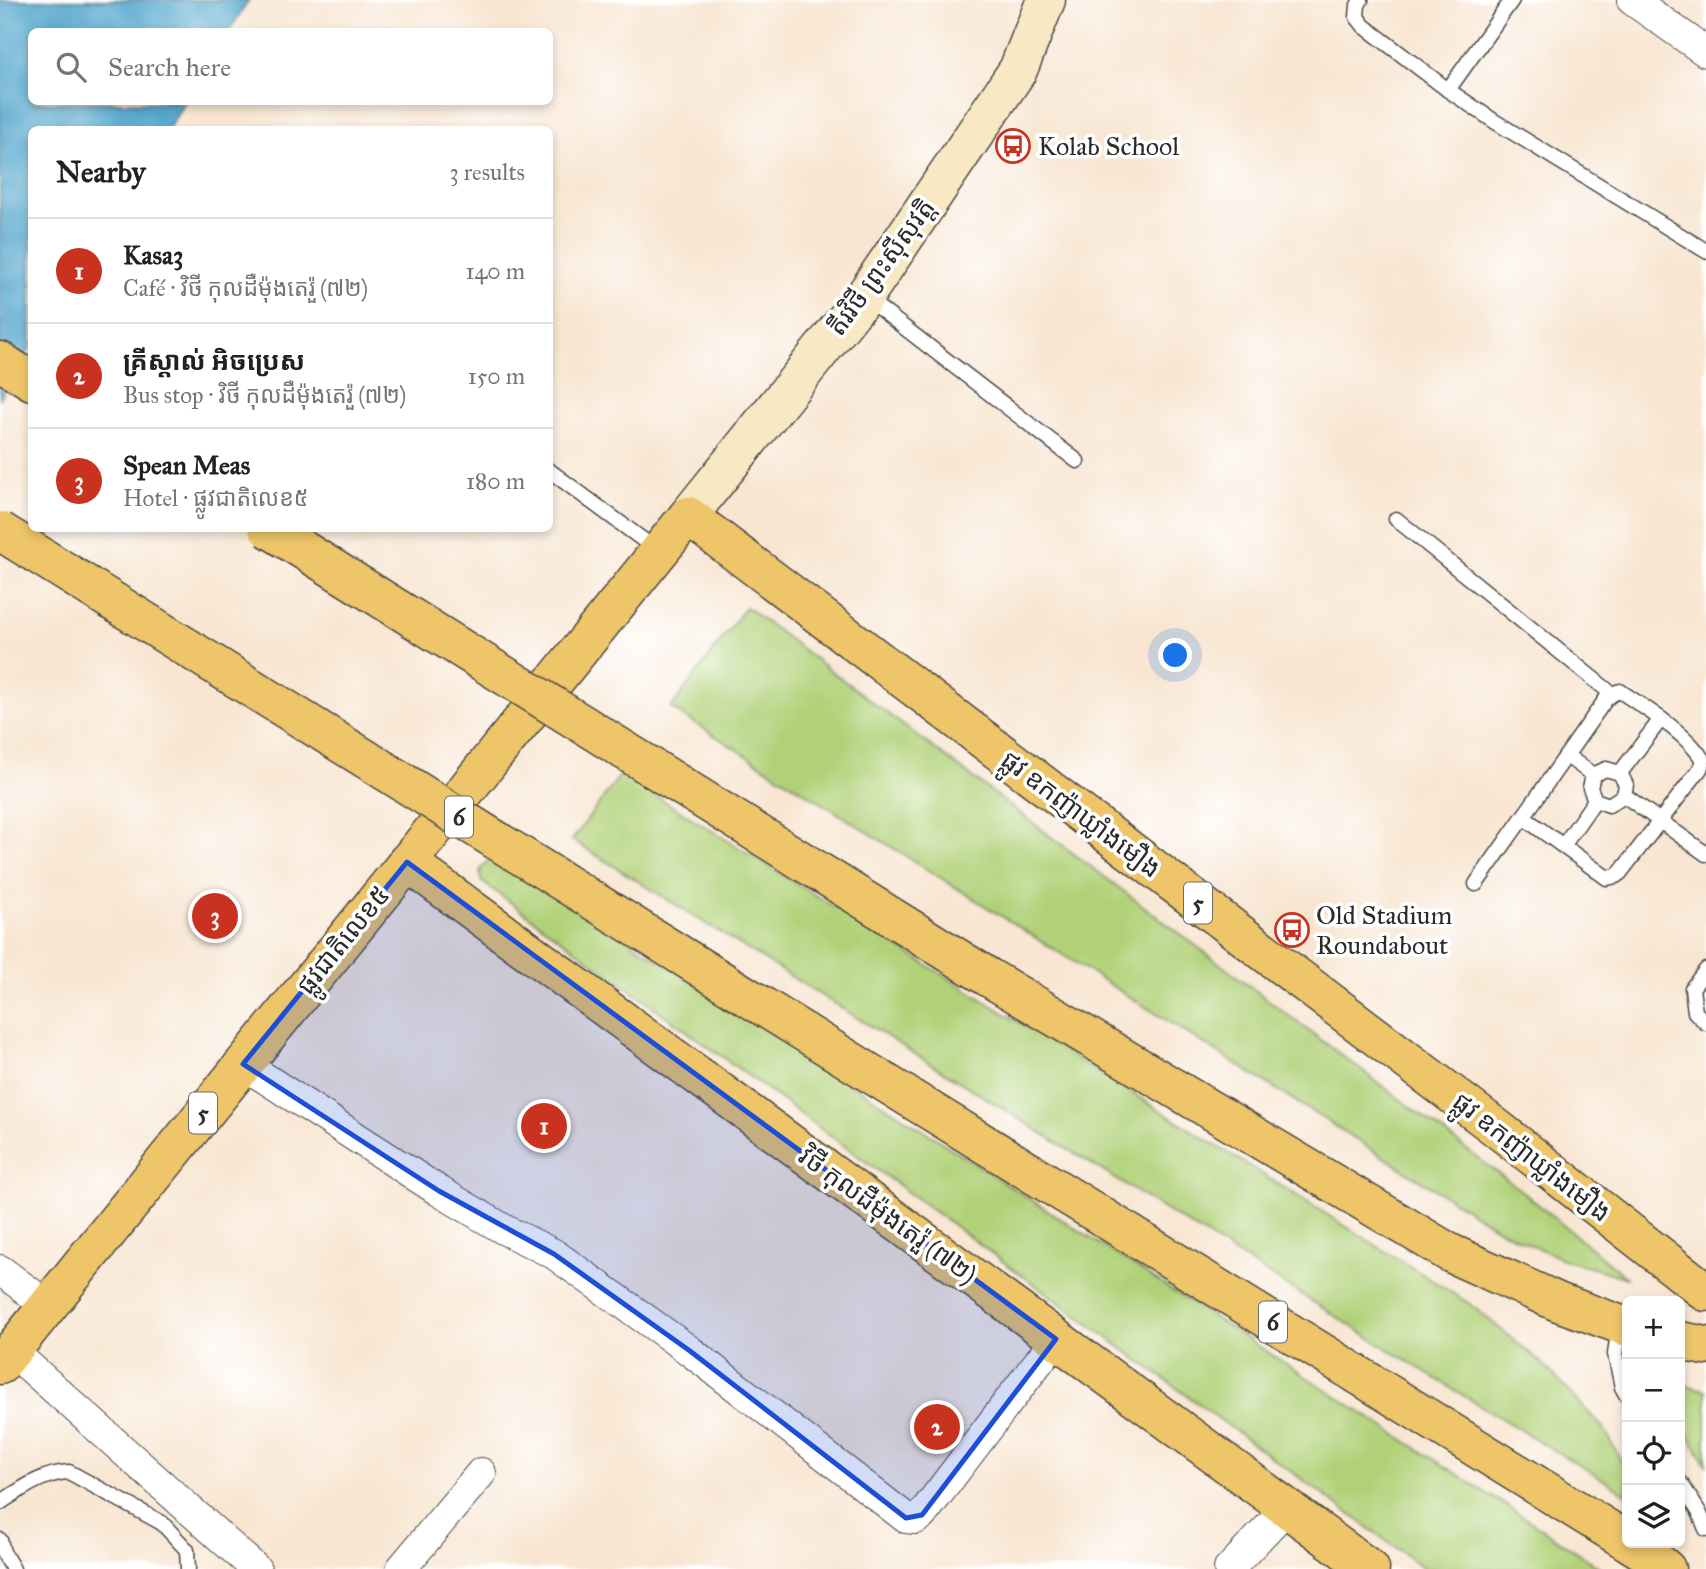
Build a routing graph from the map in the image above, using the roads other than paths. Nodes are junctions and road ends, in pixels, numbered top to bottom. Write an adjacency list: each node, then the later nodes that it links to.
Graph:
1 (1046, 0): 8 (main road, តីរវិថី ព្រះស៊ីសុវត្តិ)
2 (1361, 0): 6 (lane)
3 (1512, 0): 6 (lane)
4 (1633, 0): 5 (street)
5 (1706, 52)
6 (1448, 90): 7 (lane)
7 (1706, 251)
8 (864, 297): 11 (lane); 13 (main road, តីរវិថី ព្រះស៊ីសុវត្តិ)
9 (0, 361): 10 (highway)
10 (28, 378)
11 (1077, 461)
12 (553, 473): 17 (lane)
13 (688, 516): 17 (highway, ផ្លូវជាតិលេខ៥ / 5); 36 (highway, ផ្លូវ ឧកញ៉ាឃ្លាំងមឿង / 5)
14 (1396, 519): 18 (lane)
15 (0, 531): 50 (highway, 6, bridge)
16 (274, 532): 38 (highway, bridge)
17 (659, 551): 30 (highway, ផ្លូវជាតិលេខ៥ / 5)
18 (1612, 694): 19 (lane); 20 (lane)
19 (1661, 719): 21 (lane); 22 (lane)
20 (1567, 756): 23 (lane); 26 (lane)
21 (1705, 758): 27 (lane)
22 (1620, 774): 23 (lane); 24 (lane)
23 (1593, 775): 25 (lane)
24 (1624, 795): 25 (lane); 27 (lane)
25 (1595, 800): 28 (lane)
26 (1523, 817): 28 (lane); 31 (lane)
27 (1660, 820): 28 (lane); 29 (lane)
28 (1563, 846)
29 (1706, 853)
30 (407, 862): 34 (highway, ផ្លូវជាតិលេខ៥ / 5); 40 (highway, វិថី កុលដឺម៉ុងតេរ៉ួ (៧២))
31 (1475, 884)
32 (1706, 970): 33 (lane)
33 (1706, 1023)
34 (243, 1064): 37 (highway, ផ្លូវជាតិលេខ៥ / 5); 40 (street)
35 (0, 1270): 37 (street)
36 (1706, 1293)
37 (48, 1306): 43 (highway, ផ្លូវជាតិលេខ៥ / 5)
38 (1622, 1326)
39 (1622, 1330): 44 (lane)
40 (1056, 1339): 48 (highway, វិថី កុលដឺម៉ុងតេរ៉ួ (៧២))
41 (1685, 1342): 42 (highway)
42 (1706, 1346)
43 (6, 1358): 55 (street)
44 (1622, 1387)
45 (481, 1473): 56 (street)
46 (1682, 1485): 49 (lane)
47 (0, 1503): 54 (lane)
48 (1287, 1508): 57 (street); 58 (highway, វិថី កុលដឺម៉ុងតេរ៉ួ (៧២))
49 (1706, 1529)
50 (1622, 1538)
51 (0, 1540): 53 (lane)
52 (1637, 1548): 59 (highway, 6)
53 (13, 1569)
54 (188, 1569)
55 (256, 1569)
56 (401, 1569)
57 (1229, 1569)
58 (1370, 1569)
59 (1667, 1569)

